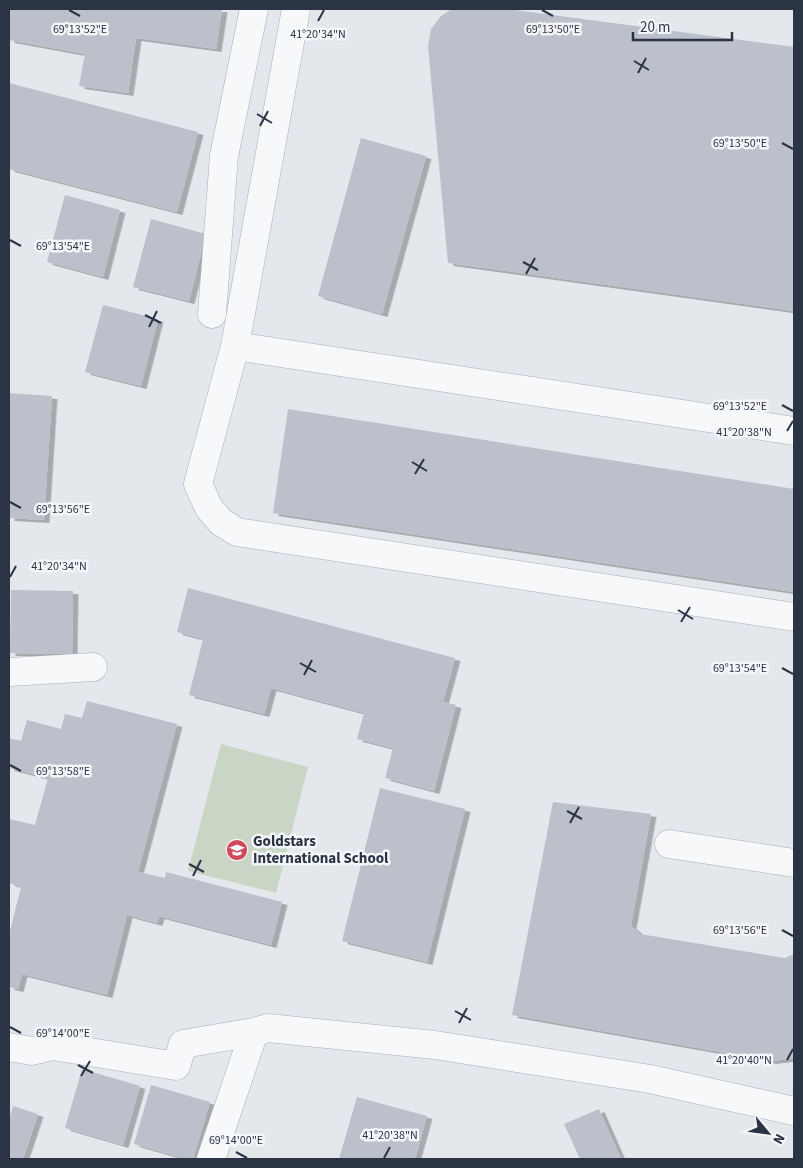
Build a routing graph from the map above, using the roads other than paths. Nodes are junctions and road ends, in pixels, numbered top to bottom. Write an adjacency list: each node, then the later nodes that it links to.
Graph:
1 (254, 9): 3 (street)
2 (296, 9): 4 (street)
3 (212, 314)
4 (235, 346): 5 (street); 6 (street)
5 (794, 431)
6 (794, 617)
7 (93, 667): 8 (street)
8 (9, 672)
9 (669, 844): 10 (street)
10 (794, 863)
11 (254, 1032): 12 (street); 13 (street); 14 (street)
12 (9, 1047)
13 (794, 1110)
14 (212, 1159)

